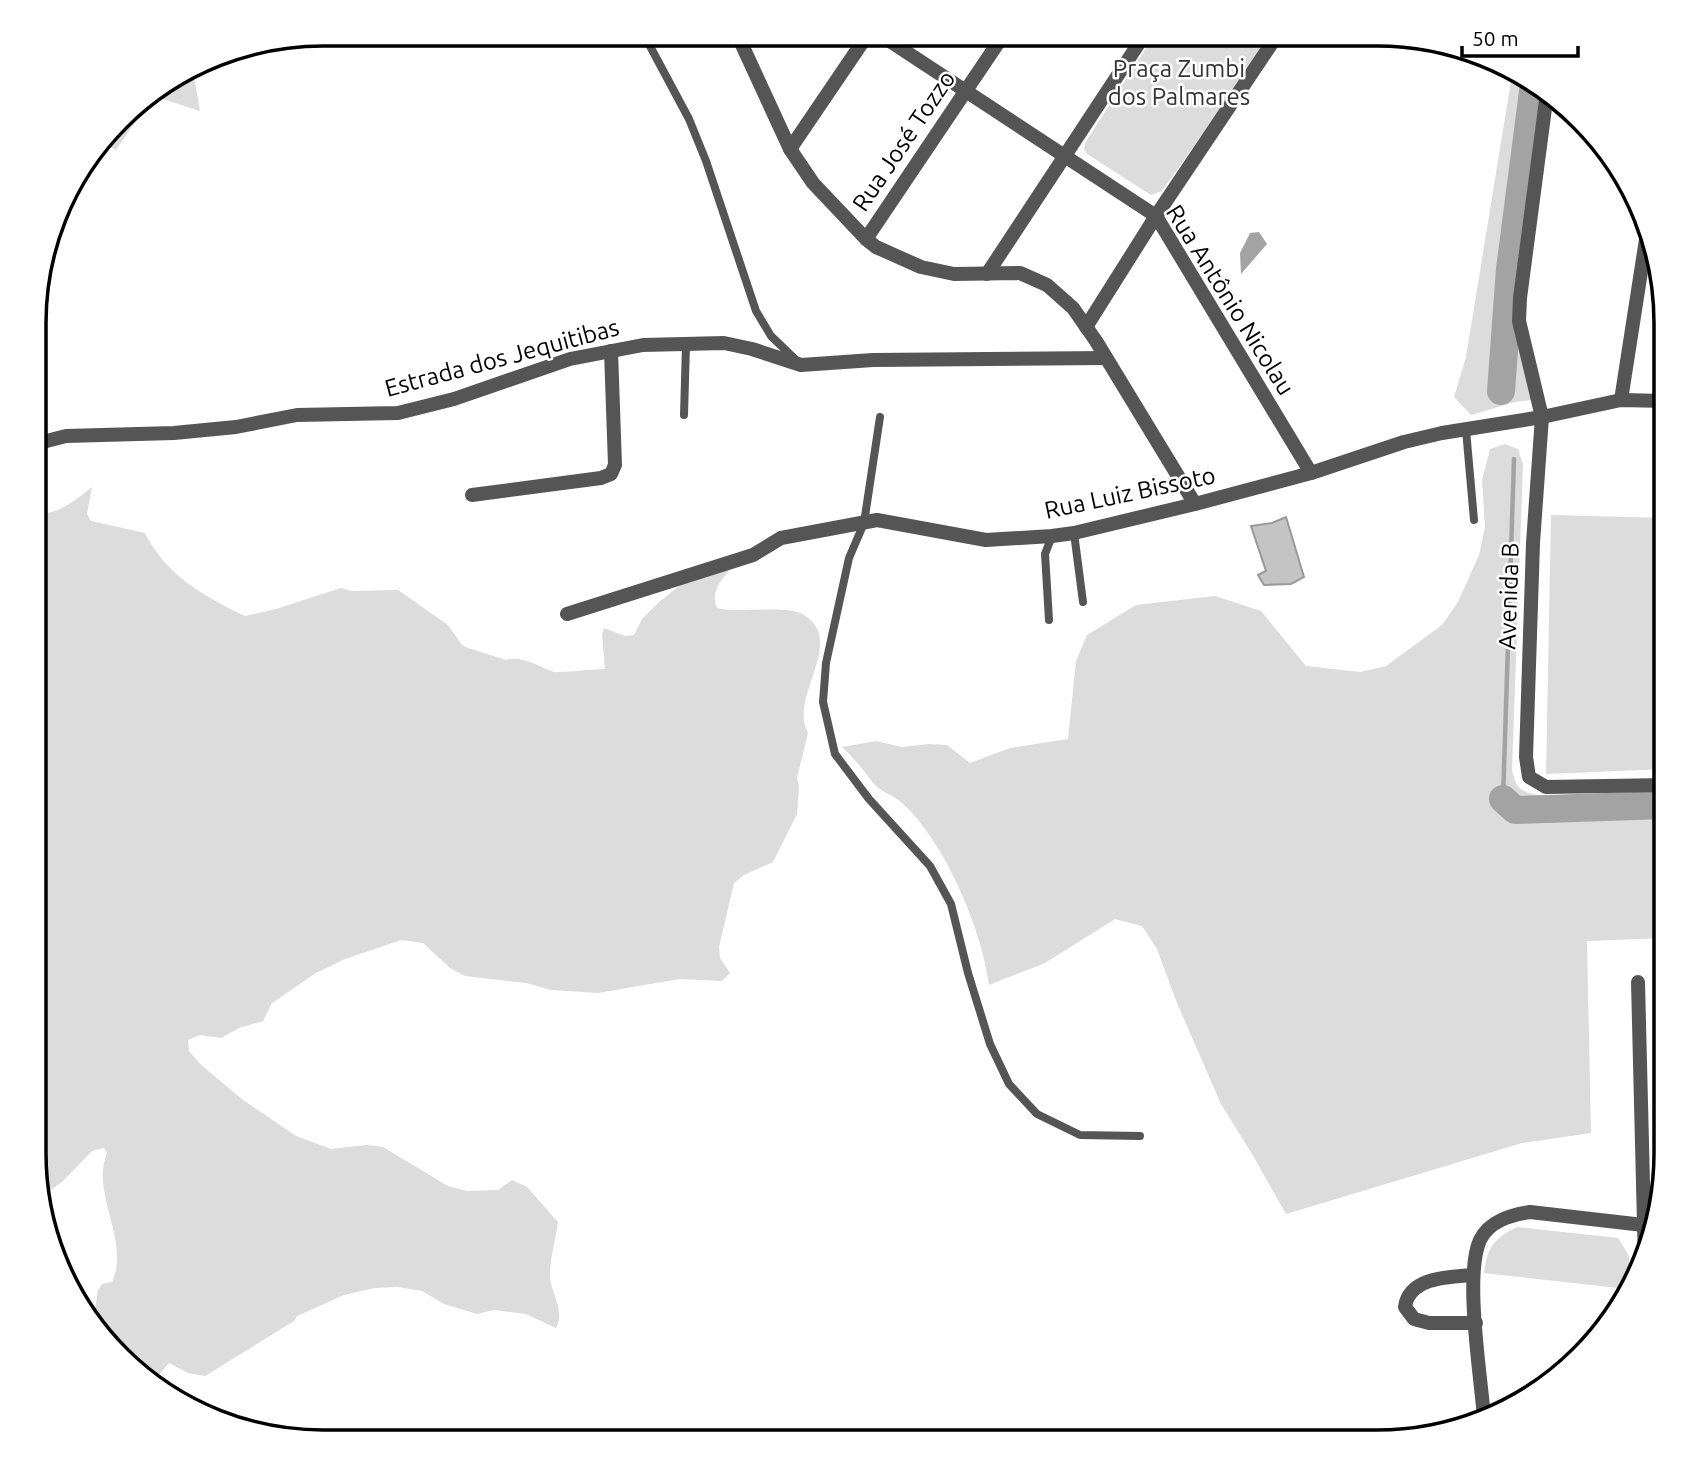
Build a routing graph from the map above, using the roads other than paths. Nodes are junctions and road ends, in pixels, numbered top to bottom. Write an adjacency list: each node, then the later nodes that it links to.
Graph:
1 (650, 46): 20 (lane)
2 (743, 46): 10 (street)
3 (860, 46): 10 (street)
4 (898, 46): 8 (street, Rua Antônio Nicolau)
5 (996, 46): 8 (street, Rua José Tozzo)
6 (1137, 46): 11 (street)
7 (1270, 46): 12 (street)
8 (966, 90): 11 (street, Rua Antônio Nicolau); 13 (street, Rua José Tozzo)
9 (1546, 103): 25 (street, Avenida B)
10 (790, 149): 13 (street)
11 (1064, 155): 12 (street, Rua Antônio Nicolau); 15 (street)
12 (1156, 216): 16 (street); 28 (street, Rua Antônio Nicolau)
13 (866, 239): 15 (street)
14 (1644, 249): 21 (street)
15 (987, 274): 16 (street)
16 (1086, 327): 19 (street)
17 (686, 345): 18 (street, Estrada dos Jequitibas); 20 (street, Estrada dos Jequitibas); 23 (lane)
18 (611, 351): 27 (street, Estrada dos Jequitibas); 29 (street)
19 (1106, 358): 20 (street, Estrada dos Jequitibas); 30 (street)
20 (801, 365)
21 (1621, 400): 22 (street, Rua Luiz Bissoto); 25 (street, Rua Luiz Bissoto)
22 (1654, 401)
23 (684, 415)
24 (880, 417): 32 (lane)
25 (1542, 417): 26 (street, Rua Luiz Bissoto); 38 (street, Avenida B)
26 (1466, 430): 28 (street, Rua Luiz Bissoto); 31 (lane)
27 (46, 441)
28 (1311, 473): 30 (street, Rua Luiz Bissoto)
29 (472, 495)
30 (1195, 504): 33 (street, Rua Luiz Bissoto)
31 (1474, 520)
32 (864, 523): 34 (street, Rua Luiz Bissoto); 36 (street, Rua Luiz Bissoto); 40 (lane)
33 (1074, 533): 34 (street, Rua Luiz Bissoto); 35 (lane)
34 (1052, 536): 37 (lane)
35 (1083, 602)
36 (567, 614)
37 (1049, 620)
38 (1654, 785)
39 (1638, 982): 41 (street)
40 (1140, 1136)
41 (1648, 1213)
42 (1645, 1225): 43 (street)
43 (1473, 1275): 44 (street); 44 (street)
44 (1476, 1323): 45 (street)
45 (1484, 1408)

